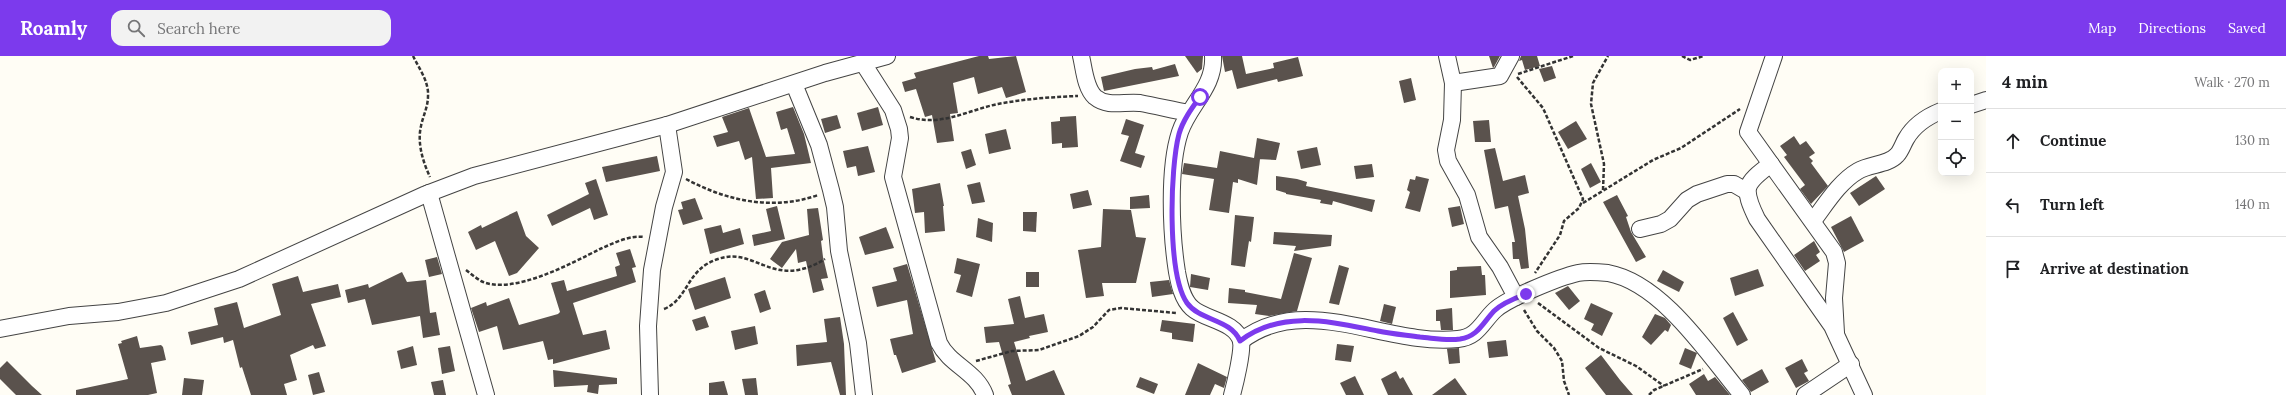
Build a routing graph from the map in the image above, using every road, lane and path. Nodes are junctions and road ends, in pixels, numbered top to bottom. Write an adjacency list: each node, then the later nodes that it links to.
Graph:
1 (413, 56): 28 (path)
2 (887, 56): 12 (street)
3 (1081, 56): 15 (street)
4 (1213, 56): 20 (street)
5 (1446, 56): 13 (street)
6 (1511, 56): 13 (street)
7 (1572, 56): 29 (path)
8 (1608, 56): 26 (path)
9 (1682, 56): 10 (path)
10 (1704, 56)
11 (1774, 56): 16 (street)
12 (863, 63): 14 (street); 19 (street)
13 (1453, 83): 35 (street)
14 (794, 84): 22 (street); 25 (street)
15 (1094, 96): 19 (path); 20 (street)
16 (1759, 98): 23 (street); 26 (path)
17 (1986, 100): 18 (street)
18 (1974, 104)
19 (893, 110): 43 (street)
20 (1189, 112): 36 (street)
21 (1938, 112): 30 (street)
22 (667, 125): 24 (street); 28 (street)
23 (1771, 164): 27 (street); 30 (street)
24 (674, 172): 25 (path); 32 (street)
25 (832, 190): 33 (street)
26 (1603, 190): 29 (path)
27 (1746, 191): 31 (street); 39 (street)
28 (433, 192): 34 (street); 38 (street)
29 (1583, 203): 35 (path)
30 (1813, 221): 39 (street)
31 (1640, 229)
32 (656, 239): 34 (path); 37 (street)
33 (839, 251): 37 (path); 47 (street)
34 (447, 255): 45 (street)
35 (1521, 296): 40 (street); 41 (street); 44 (path); 50 (path)
36 (1200, 313): 40 (street); 43 (path)
37 (648, 314): 46 (street)
38 (0, 329)
39 (1836, 333): 42 (street)
40 (1240, 341): 49 (street)
41 (1716, 362): 44 (path); 52 (street)
42 (1851, 364): 53 (street); 54 (street)
43 (960, 366): 48 (street)
44 (1664, 386): 51 (path)
45 (486, 395)
46 (650, 395)
47 (864, 395)
48 (985, 395)
49 (1232, 395)
50 (1569, 395)
51 (1649, 395)
52 (1742, 395)
53 (1805, 395)
54 (1864, 395)

